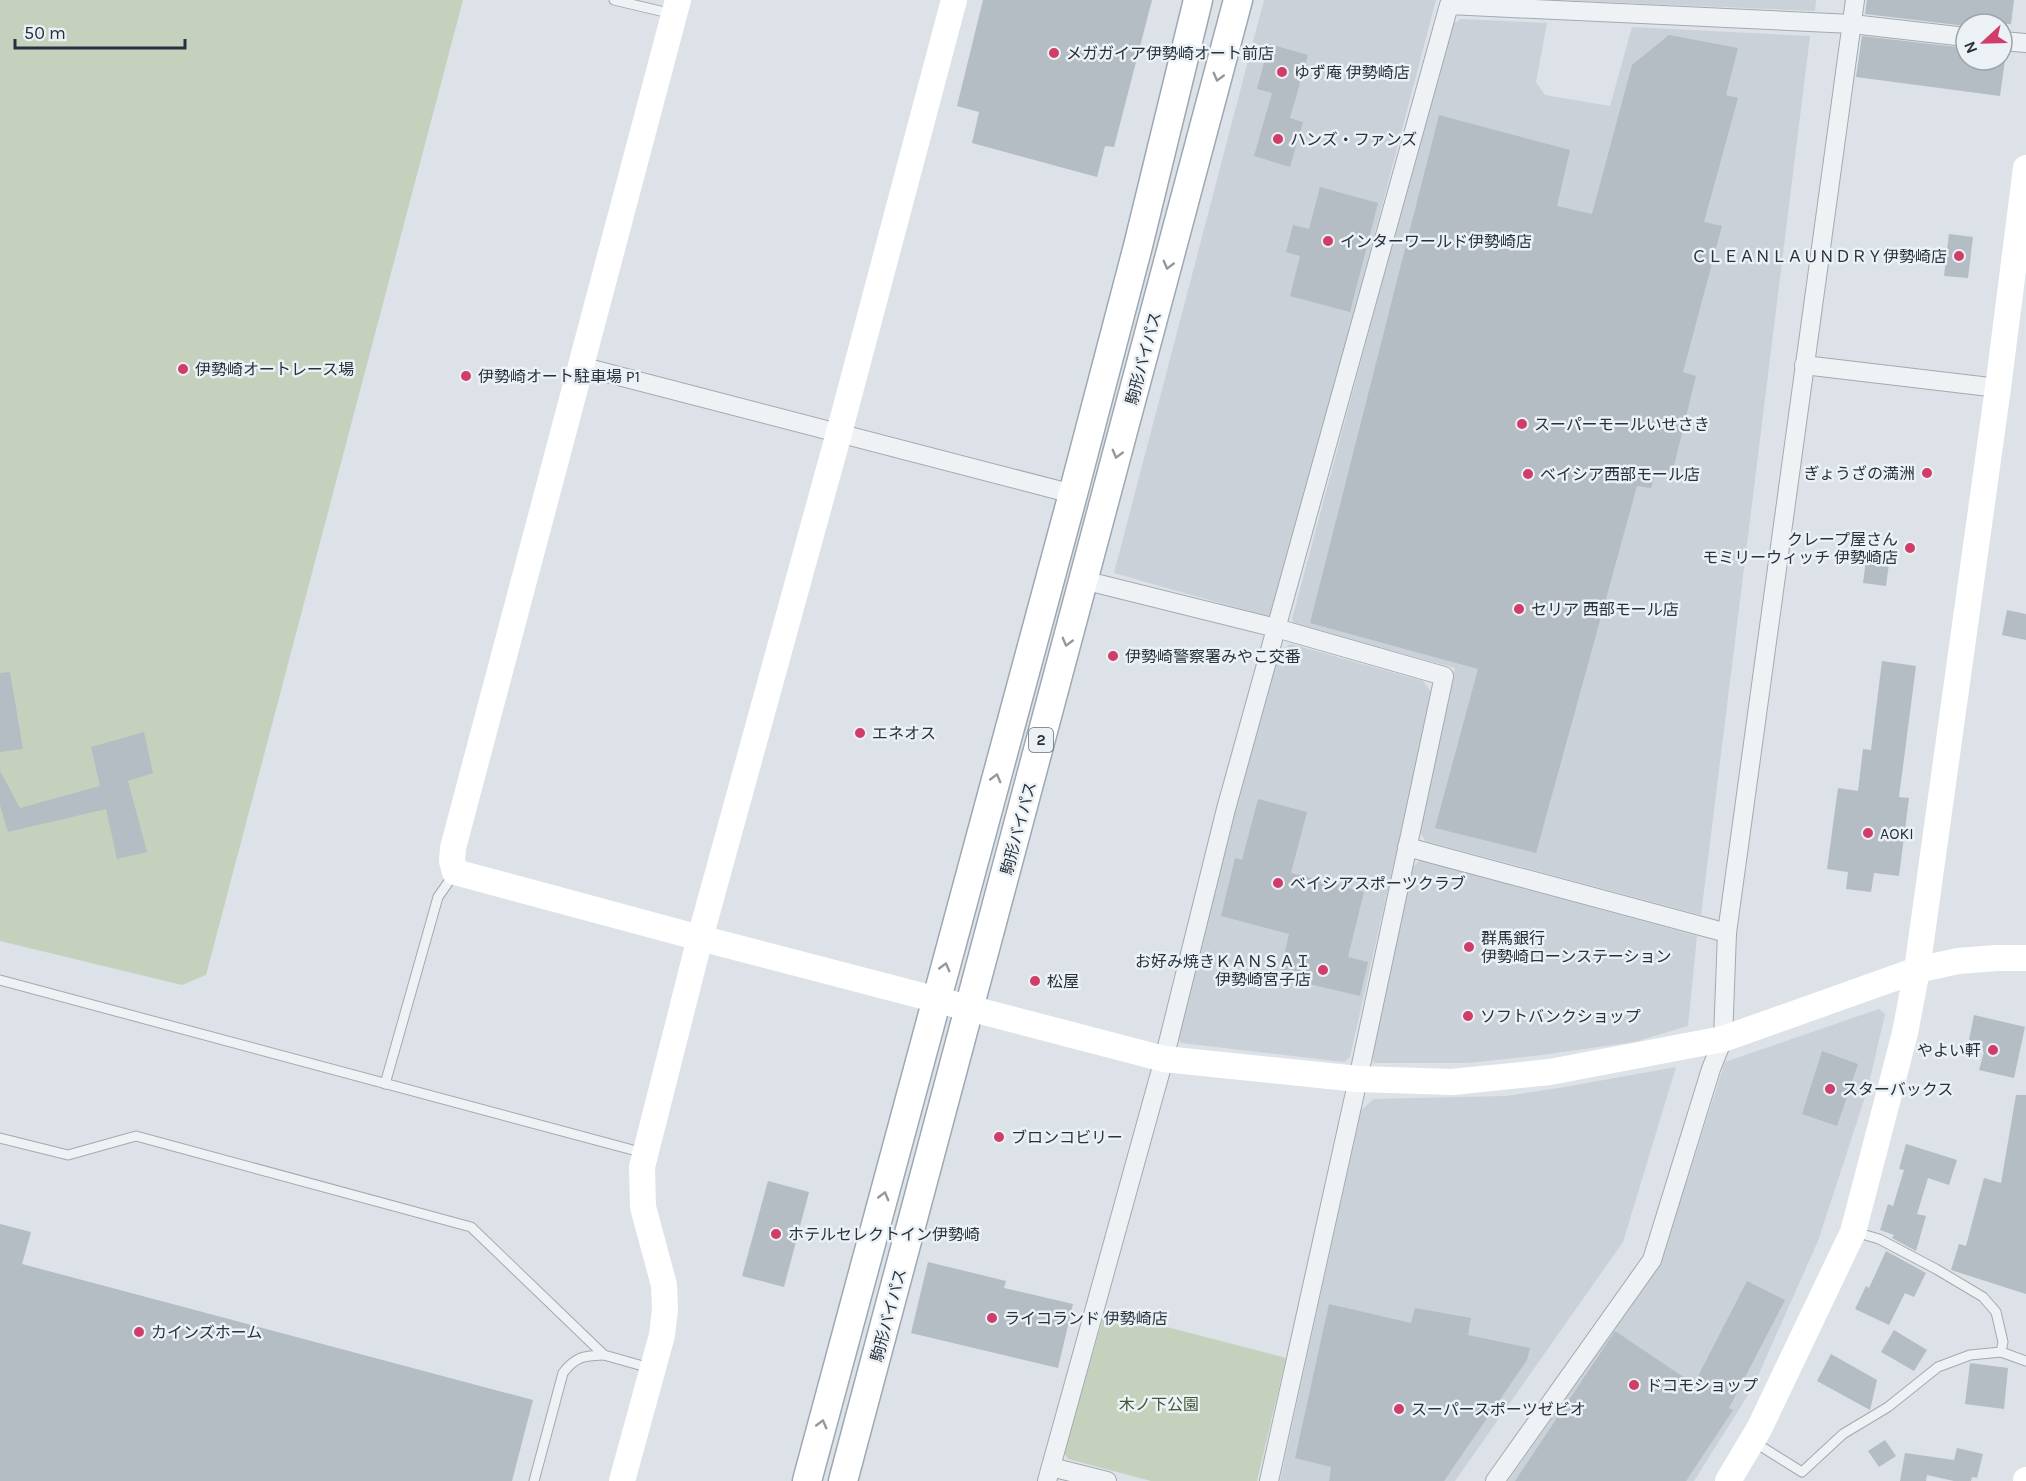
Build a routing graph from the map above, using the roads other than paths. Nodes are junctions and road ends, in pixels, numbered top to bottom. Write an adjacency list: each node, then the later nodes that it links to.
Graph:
1 (614, 0): 6 (lane)
2 (954, 0): 14 (street)
3 (1198, 0): 15 (main road, 駒形バイパス / 2)
4 (1238, 0): 16 (main road, 駒形バイパス / 2, one-way to 16)
5 (1855, 0): 7 (street)
6 (676, 7): 12 (street)
7 (1852, 24): 8 (street); 11 (street); 17 (street)
8 (1954, 36)
9 (2026, 168): 10 (street)
10 (2023, 212): 13 (street)
11 (1804, 365): 13 (street); 20 (street)
12 (580, 366): 14 (street); 19 (street)
13 (1998, 388): 23 (street)
14 (839, 433): 15 (street); 21 (street)
15 (1073, 494): 25 (main road, 駒形バイパス / 2, one-way to 15)
16 (1083, 580): 17 (street); 26 (main road, 駒形バイパス / 2, one-way to 26)
17 (1276, 628): 18 (street); 28 (street)
18 (1407, 847): 20 (street); 29 (street)
19 (455, 872): 21 (street); 30 (lane)
20 (1727, 933): 27 (street)
21 (700, 939): 25 (street); 32 (street)
22 (2026, 958): 23 (street)
23 (1917, 970): 27 (street); 33 (street)
24 (0, 980): 30 (lane)
25 (936, 1001): 26 (street); 42 (main road, 駒形バイパス / 2, one-way to 25)
26 (970, 1008): 28 (street); 43 (main road, 駒形バイパス / 2)
27 (1723, 1039): 29 (street); 46 (street)
28 (1164, 1059): 29 (street); 39 (street)
29 (1358, 1079): 45 (street)
30 (385, 1084): 32 (lane)
31 (0, 1138): 35 (lane)
32 (646, 1153): 37 (street)
33 (1853, 1232): 34 (lane); 38 (street)
34 (2001, 1352): 36 (lane); 38 (lane)
35 (604, 1355): 37 (lane); 40 (lane)
36 (2026, 1361)
37 (653, 1369): 41 (street)
38 (1752, 1441): 47 (street)
39 (1049, 1474): 44 (street)
40 (534, 1481)
41 (622, 1481)
42 (807, 1481)
43 (843, 1481)
44 (1107, 1481)
45 (1269, 1481)
46 (1495, 1481)
47 (1728, 1481)

